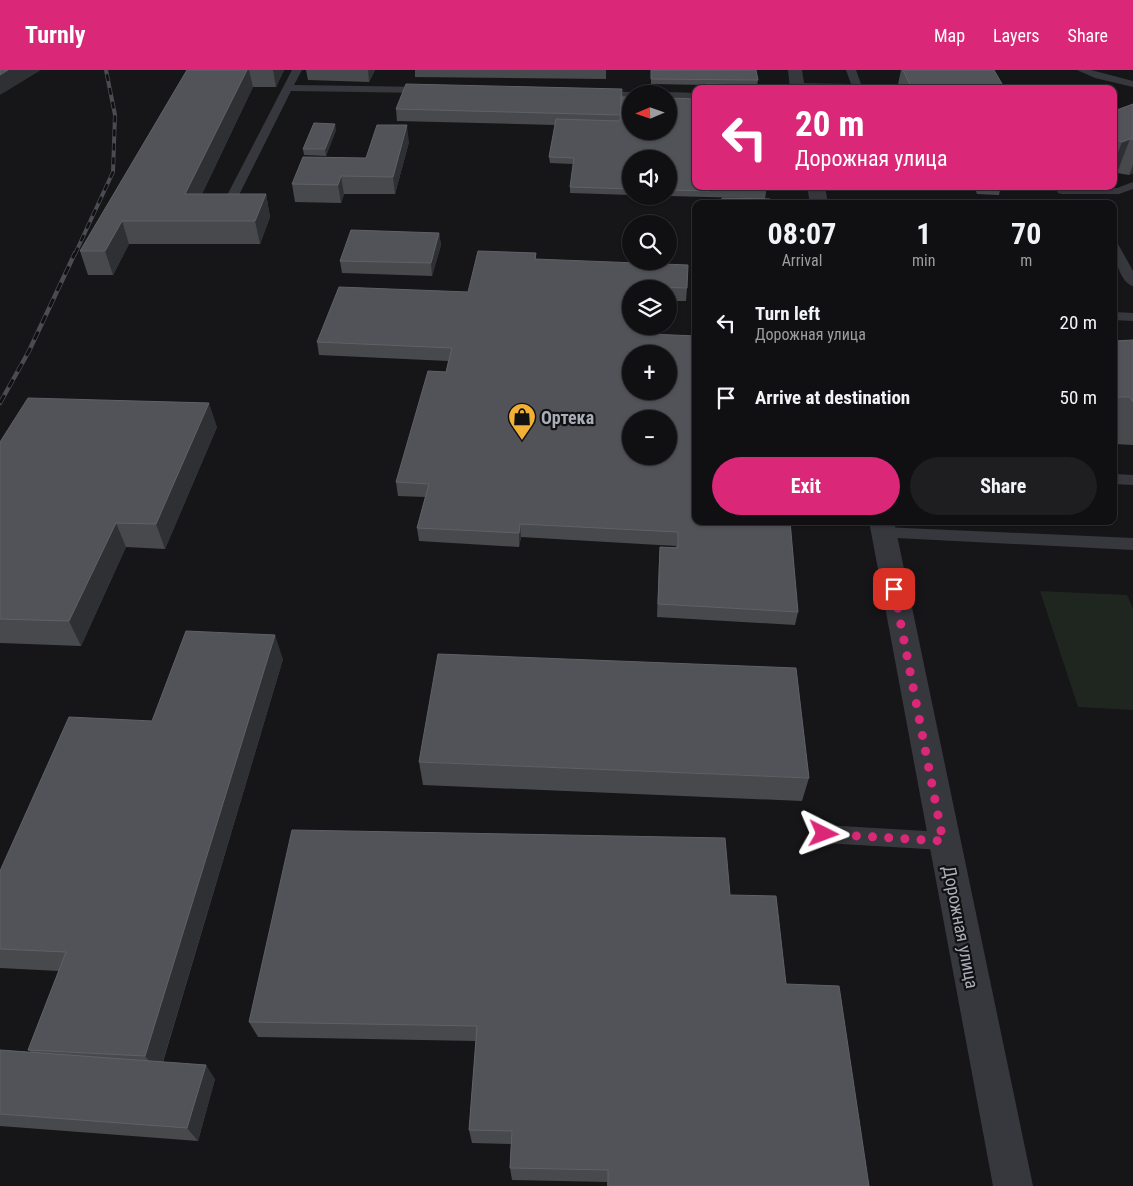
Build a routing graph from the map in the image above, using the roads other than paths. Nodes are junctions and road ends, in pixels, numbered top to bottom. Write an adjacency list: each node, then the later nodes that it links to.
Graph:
1 (297, 70): 10 (lane)
2 (794, 70): 8 (street)
3 (851, 70): 9 (lane)
4 (1082, 70): 6 (lane)
5 (1115, 70): 6 (lane)
6 (1098, 76): 7 (lane)
7 (1133, 84)
8 (798, 85)
9 (857, 85)
10 (289, 88): 11 (lane); 18 (lane)
11 (436, 91)
12 (592, 94): 13 (lane)
13 (622, 95)
14 (678, 95): 15 (lane)
15 (692, 96)
16 (1133, 185): 17 (lane)
17 (1062, 190)
18 (228, 205)
19 (1117, 253): 20 (lane)
20 (1133, 282)
21 (1117, 316): 22 (lane)
22 (1133, 317)
23 (1117, 480): 24 (lane)
24 (1133, 480)
25 (982, 525): 27 (lane)
26 (882, 527): 27 (lane); 30 (street, Дорожная улица)
27 (986, 538): 28 (lane)
28 (1133, 544)
29 (824, 834): 30 (lane)
30 (943, 841): 31 (street, Дорожная улица)
31 (1013, 1186)

